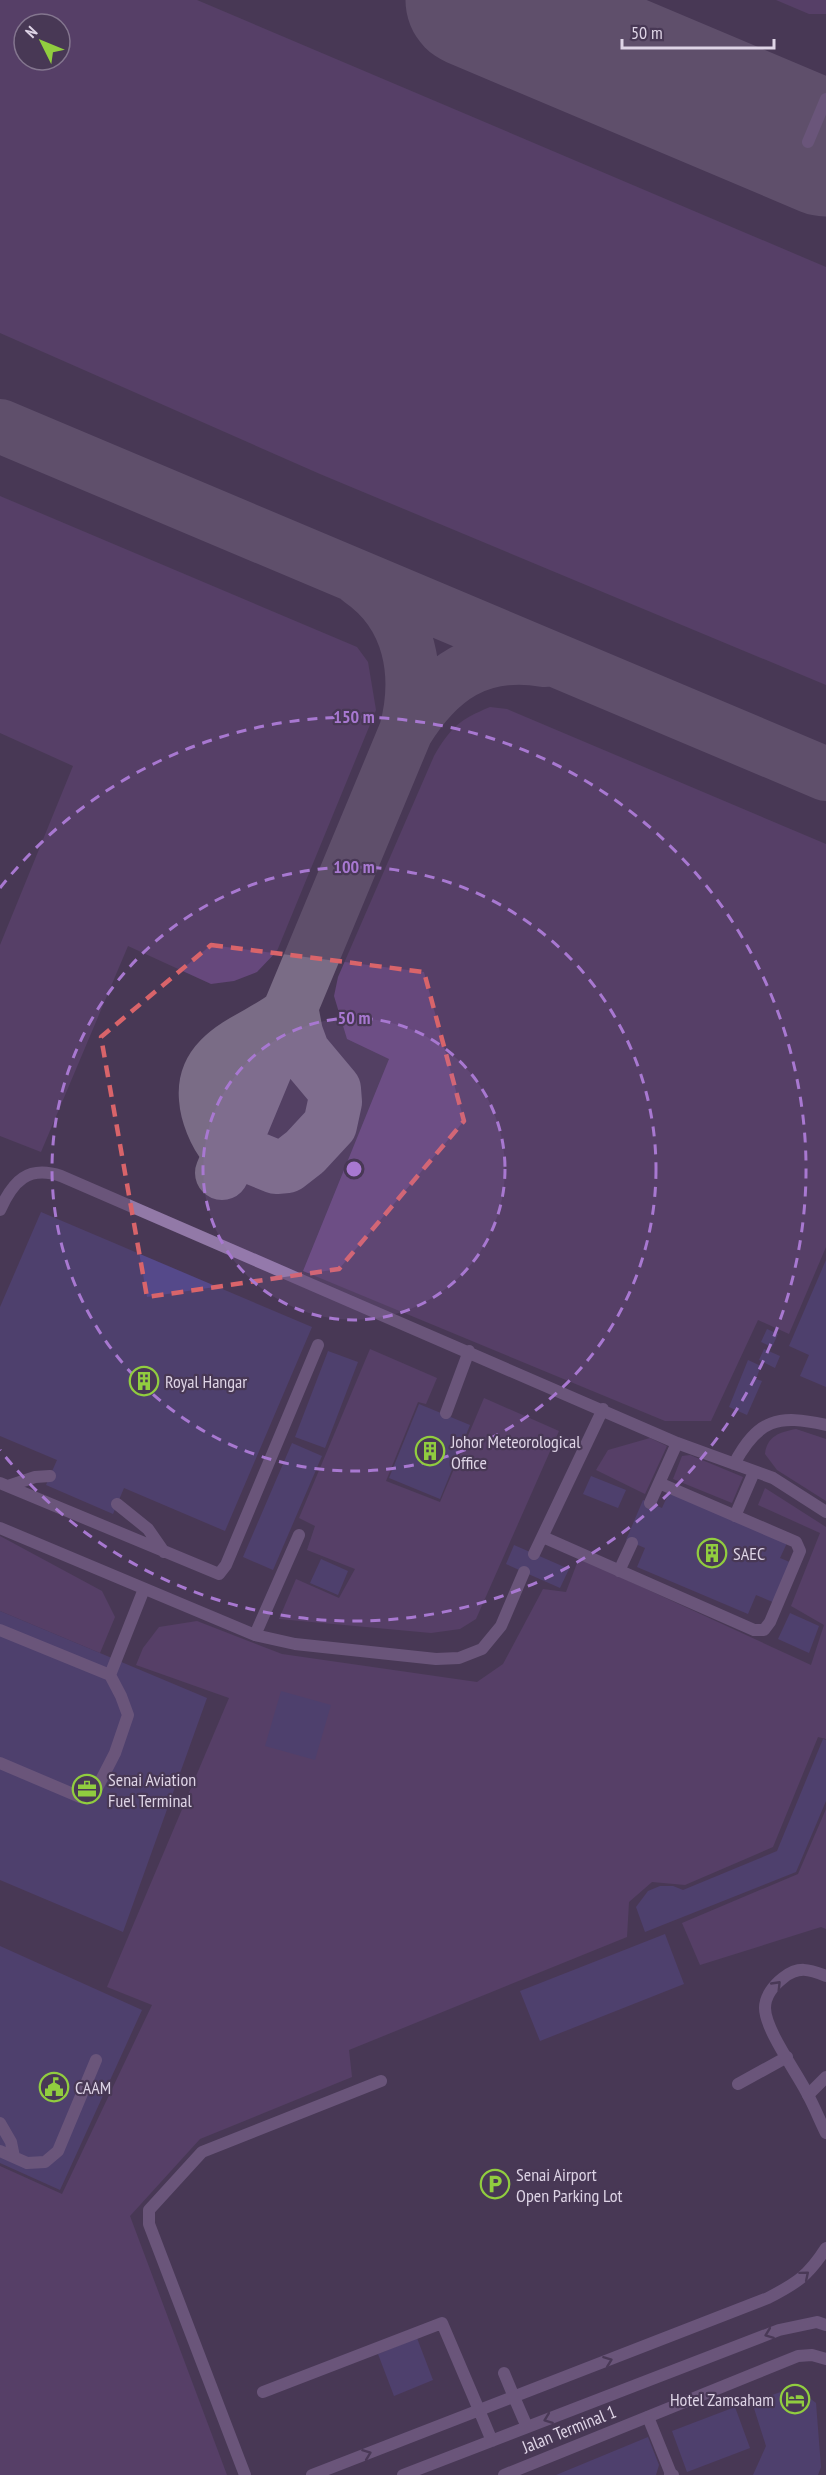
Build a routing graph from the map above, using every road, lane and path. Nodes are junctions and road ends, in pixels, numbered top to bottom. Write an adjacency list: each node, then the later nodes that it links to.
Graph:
1 (826, 99): 2 (street)
2 (808, 141)
3 (0, 1210): 5 (street)
4 (318, 1345): 23 (street)
5 (469, 1351): 6 (street); 7 (street)
6 (603, 1409): 9 (street); 21 (street)
7 (446, 1413)
8 (826, 1425): 10 (street)
9 (677, 1443): 10 (street); 13 (street)
10 (734, 1464): 11 (street)
11 (754, 1472): 17 (street); 18 (street)
12 (50, 1476): 14 (street)
13 (659, 1483): 15 (street); 18 (street)
14 (4, 1484): 23 (street)
15 (650, 1503)
16 (117, 1504): 23 (street)
17 (826, 1512)
18 (735, 1515): 25 (street)
19 (0, 1528): 27 (street)
20 (299, 1535): 29 (street)
21 (543, 1537): 24 (street); 25 (street)
22 (633, 1543): 25 (street)
23 (165, 1552)
24 (534, 1554)
25 (619, 1571)
26 (524, 1572): 29 (street)
27 (144, 1589): 29 (street); 30 (street)
28 (0, 1630): 30 (street)
29 (255, 1635)
30 (110, 1675): 31 (street)
31 (0, 1763)
32 (826, 1976): 33 (street, one-way to 32)
33 (787, 2057): 37 (street); 38 (street)
34 (96, 2060): 42 (street)
35 (826, 2077): 38 (street)
36 (381, 2081): 53 (street)
37 (738, 2084)
38 (808, 2095): 40 (street)
39 (0, 2123): 42 (street)
40 (826, 2133)
41 (0, 2151): 42 (street)
42 (14, 2157)
43 (826, 2248): 48 (street, one-way to 43)
44 (826, 2325): 51 (street, one-way to 51)
45 (826, 2359): 50 (street, Jalan Terminal 1)
46 (504, 2373): 48 (street)
47 (263, 2392): 49 (street)
48 (514, 2397): 49 (street); 51 (street)
49 (479, 2410): 52 (street); 54 (street, one-way to 49)
50 (648, 2417): 56 (street, Jalan Terminal 1); 57 (street)
51 (527, 2427): 52 (street)
52 (492, 2441): 55 (street)
53 (245, 2475)
54 (312, 2475)
55 (403, 2475)
56 (504, 2475)
57 (671, 2475)

